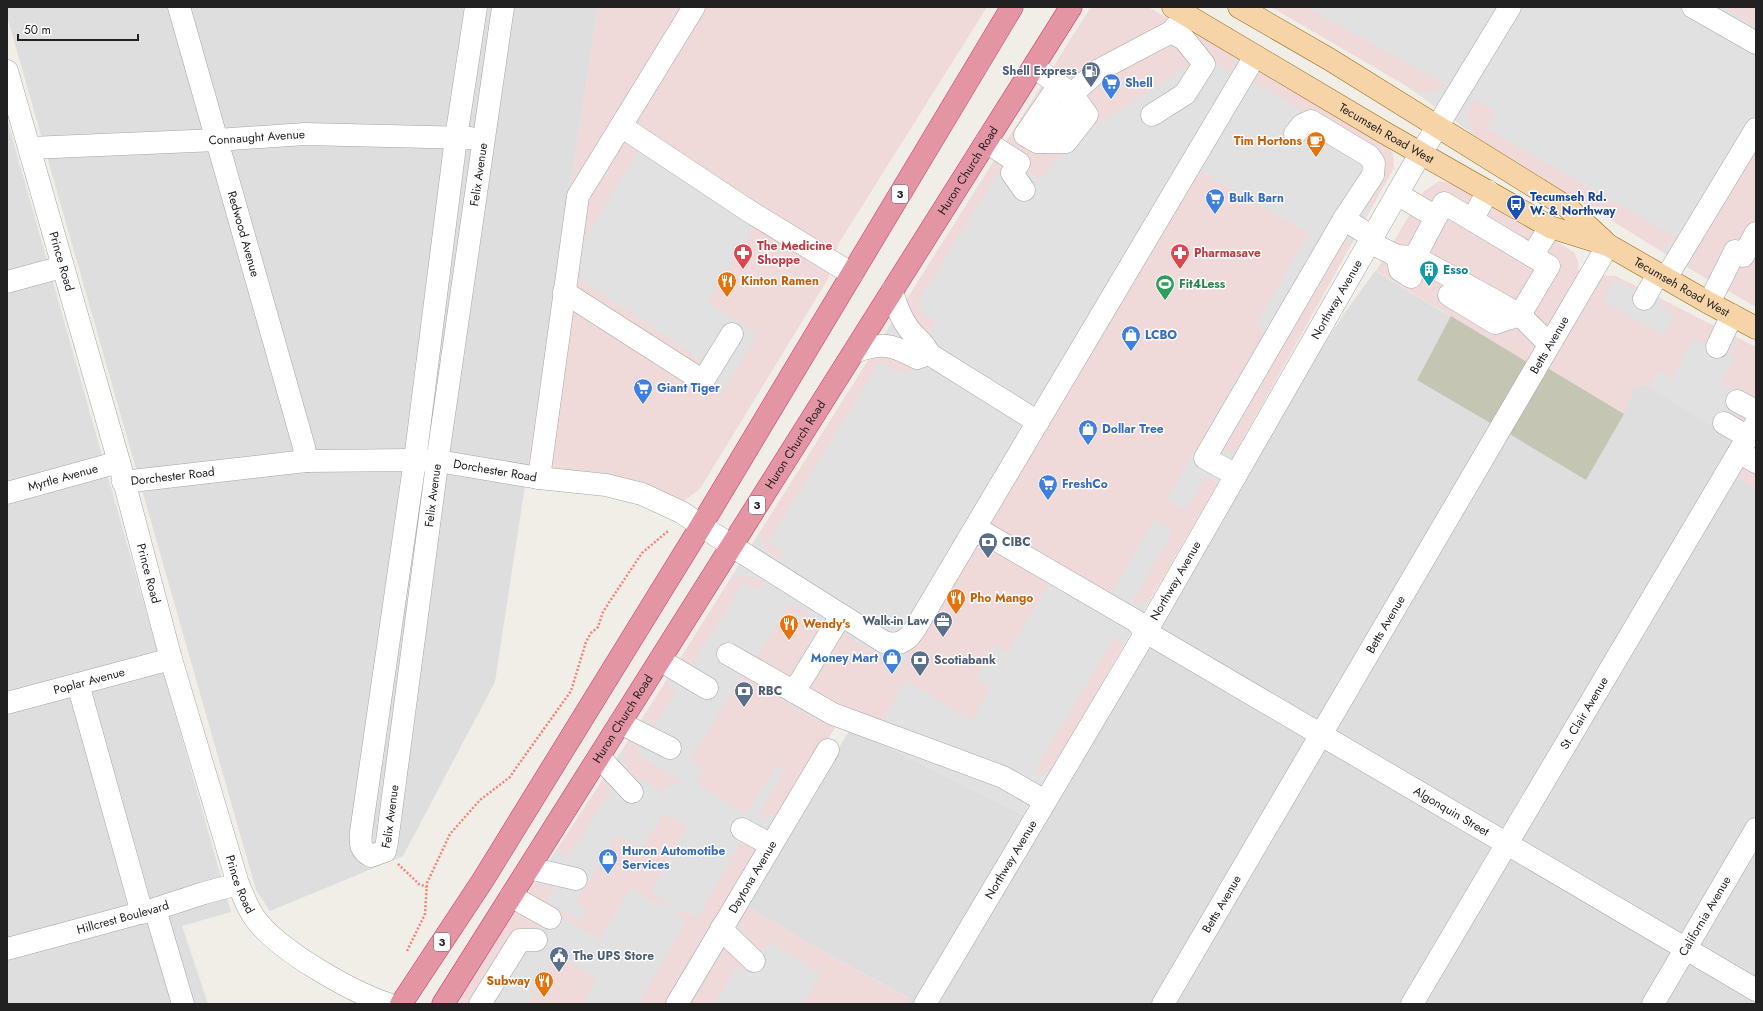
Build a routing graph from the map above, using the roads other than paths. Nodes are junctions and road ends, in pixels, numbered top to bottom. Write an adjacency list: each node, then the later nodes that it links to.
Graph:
1 (180, 7): 24 (street, Redwood Avenue)
2 (476, 7): 22 (street, Felix Avenue)
3 (503, 7): 23 (street, Felix Avenue)
4 (694, 7): 18 (street)
5 (1012, 7): 43 (highway, 3)
6 (1071, 7): 14 (highway, Huron Church Road / 3)
7 (1239, 7): 19 (main road, Tecumseh Road West)
8 (1693, 7): 12 (street)
9 (1507, 8): 19 (street, Northway Avenue)
10 (1179, 11): 11 (street); 13 (main road, Tecumseh Road West)
11 (1172, 32): 16 (street); 17 (street)
12 (1756, 43)
13 (1255, 56): 28 (main road, Tecumseh Road West); 61 (street, Dorchester Road)
14 (1034, 67): 16 (street); 25 (highway, Huron Church Road / 3)
15 (8, 79): 27 (street, Prince Road)
16 (1069, 93): 26 (street); 26 (street)
17 (1152, 116)
18 (621, 126): 43 (street); 47 (street)
19 (1437, 127): 28 (street, Northway Avenue); 39 (main road, Tecumseh Road West)
20 (1756, 129): 44 (street)
21 (1296, 134): 34 (street)
22 (456, 138): 23 (street, Connaught Avenue); 24 (street, Connaught Avenue); 64 (street, Felix Avenue)
23 (484, 138): 66 (street, Felix Avenue)
24 (217, 140): 27 (street, Connaught Avenue); 65 (street, Redwood Avenue)
25 (986, 142): 29 (street); 46 (highway, Huron Church Road / 3)
26 (1040, 142): 29 (street)
27 (30, 148): 42 (street, Prince Road)
28 (1421, 153): 31 (main road, Tecumseh Road West); 32 (street, Northway Avenue)
29 (1019, 163): 30 (street)
30 (1024, 190)
31 (1488, 192): 35 (street); 36 (main road, Tecumseh Road West)
32 (1397, 194): 33 (street); 38 (street, Northway Avenue)
33 (1436, 217): 35 (street); 41 (street)
34 (1344, 219): 38 (street); 68 (street)
35 (1472, 220): 40 (street)
36 (1550, 227): 39 (main road, Tecumseh Road West); 40 (street)
37 (1756, 233): 50 (street)
38 (1371, 239): 41 (street); 68 (street, Northway Avenue)
39 (1608, 244): 44 (main road, Tecumseh Road West); 55 (street, Betts Avenue)
40 (1532, 256): 51 (street)
41 (1408, 263): 51 (street)
42 (62, 267): 45 (street); 67 (street, Prince Road)
43 (852, 274): 71 (highway, 3)
44 (1662, 276): 49 (street); 50 (main road, Tecumseh Road West)
45 (7, 282)
46 (892, 291): 57 (highway, Huron Church Road / 3); 58 (street)
47 (564, 292): 54 (street); 69 (street)
48 (1449, 295): 51 (street)
49 (1644, 299)
50 (1709, 303): 52 (main road, Tecumseh Road West)
51 (1520, 315): 55 (street)
52 (1732, 315): 53 (main road, Tecumseh Road West); 56 (street)
53 (1756, 328)
54 (732, 334)
55 (1549, 344): 84 (street, Betts Avenue)
56 (1717, 347)
57 (854, 352): 58 (street); 73 (highway, Huron Church Road / 3)
58 (929, 354): 61 (street)
59 (1737, 401): 60 (street)
60 (1756, 411)
61 (1038, 422): 72 (street, Dorchester Road)
62 (1724, 423): 63 (street)
63 (1750, 444): 92 (street, St. Clair Avenue)
64 (415, 460): 65 (street, Dorchester Road); 66 (street, Dorchester Road); 66 (street, Felix Avenue)
65 (306, 461): 67 (street, Dorchester Road)
66 (438, 461): 69 (street, Dorchester Road)
67 (121, 472): 70 (street, Myrtle Avenue); 77 (street, Prince Road)
68 (1236, 475): 75 (street, Northway Avenue)
69 (539, 478): 71 (street, Dorchester Road)
70 (7, 493)
71 (701, 526): 73 (street, Dorchester Road); 108 (highway, 3)
72 (976, 528): 74 (street, Dorchester Road); 75 (street, Algonquin Street)
73 (732, 546): 74 (street, Dorchester Road); 78 (highway, Huron Church Road / 3)
74 (841, 615): 81 (street)
75 (1146, 632): 84 (street, Algonquin Street); 89 (street, Northway Avenue)
76 (728, 654): 81 (street)
77 (171, 658): 79 (street, Poplar Avenue); 96 (street, Prince Road)
78 (660, 660): 80 (street); 83 (highway, Huron Church Road / 3)
79 (78, 684): 82 (street, Poplar Avenue); 98 (street)
80 (707, 688)
81 (794, 692): 89 (street)
82 (7, 703)
83 (620, 723): 85 (street); 87 (highway, Huron Church Road / 3)
84 (1321, 734): 92 (street, Algonquin Street); 113 (street, Betts Avenue)
85 (670, 748)
86 (828, 750): 93 (street, Daytona Avenue)
87 (599, 757): 88 (street); 94 (highway, Huron Church Road / 3)
88 (632, 792)
89 (1045, 801): 112 (street, Northway Avenue)
90 (742, 829): 93 (street)
91 (1756, 829): 103 (street, California Avenue)
92 (1507, 844): 103 (street, Algonquin Street); 114 (street, St. Clair Avenue)
93 (771, 845): 100 (street, Daytona Avenue)
94 (529, 868): 95 (street); 97 (highway, Huron Church Road / 3)
95 (576, 879)
96 (238, 884): 98 (street, Hillcrest Boulevard); 107 (street, Prince Road)
97 (511, 896): 99 (street); 109 (highway, Huron Church Road / 3)
98 (149, 911): 102 (street, Hillcrest Boulevard); 106 (street)
99 (550, 918)
100 (721, 929): 104 (street); 111 (street, Daytona Avenue)
101 (536, 940): 110 (street)
102 (7, 949)
103 (1686, 949): 105 (street, Algonquin Street); 115 (street, California Avenue)
104 (754, 961)
105 (1756, 990)
106 (183, 1004)
107 (388, 1004)
108 (401, 1004)
109 (443, 1004)
110 (480, 1004)
111 (677, 1004)
112 (925, 1004)
113 (1163, 1004)
114 (1412, 1004)
115 (1653, 1004)

